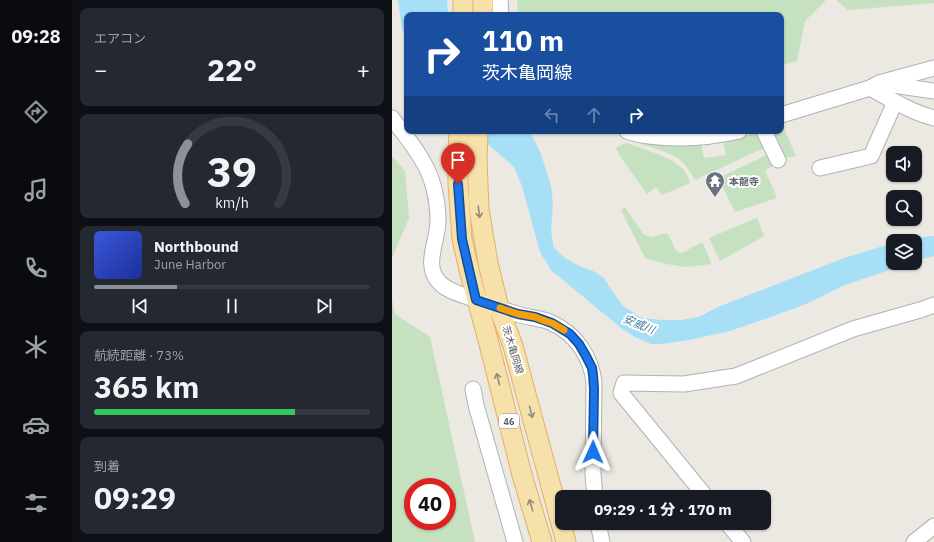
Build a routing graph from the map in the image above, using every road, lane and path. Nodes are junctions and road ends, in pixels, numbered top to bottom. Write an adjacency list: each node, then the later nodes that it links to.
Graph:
1 (463, 0): 4 (main road)
2 (483, 0): 5 (main road)
3 (500, 0): 6 (street)
4 (463, 12)
5 (483, 12)
6 (501, 12)
7 (934, 68): 8 (street)
8 (875, 85): 9 (street); 10 (street); 11 (street)
9 (934, 91)
10 (895, 102): 13 (street); 20 (street)
11 (784, 114)
12 (392, 118): 21 (street)
13 (934, 118)
14 (459, 134): 21 (main road, 茨木亀岡線 / 46)
15 (478, 134): 23 (main road, 茨木亀岡線 / 46, one-way to 23)
16 (641, 134): 17 (street)
17 (726, 134)
18 (765, 134): 19 (street)
19 (778, 160)
20 (820, 168)
21 (476, 300): 23 (street); 31 (main road, 茨木亀岡線 / 46, one-way to 21)
22 (934, 305): 26 (street)
23 (499, 308): 25 (street); 32 (main road, 茨木亀岡線 / 46, one-way to 32)
24 (473, 389): 30 (street)
25 (594, 490)
26 (700, 490)
27 (934, 526): 35 (street)
28 (599, 530): 33 (street)
29 (733, 530): 34 (street)
30 (515, 542)
31 (542, 542)
32 (566, 542)
33 (602, 542)
34 (743, 542)
35 (914, 542)

